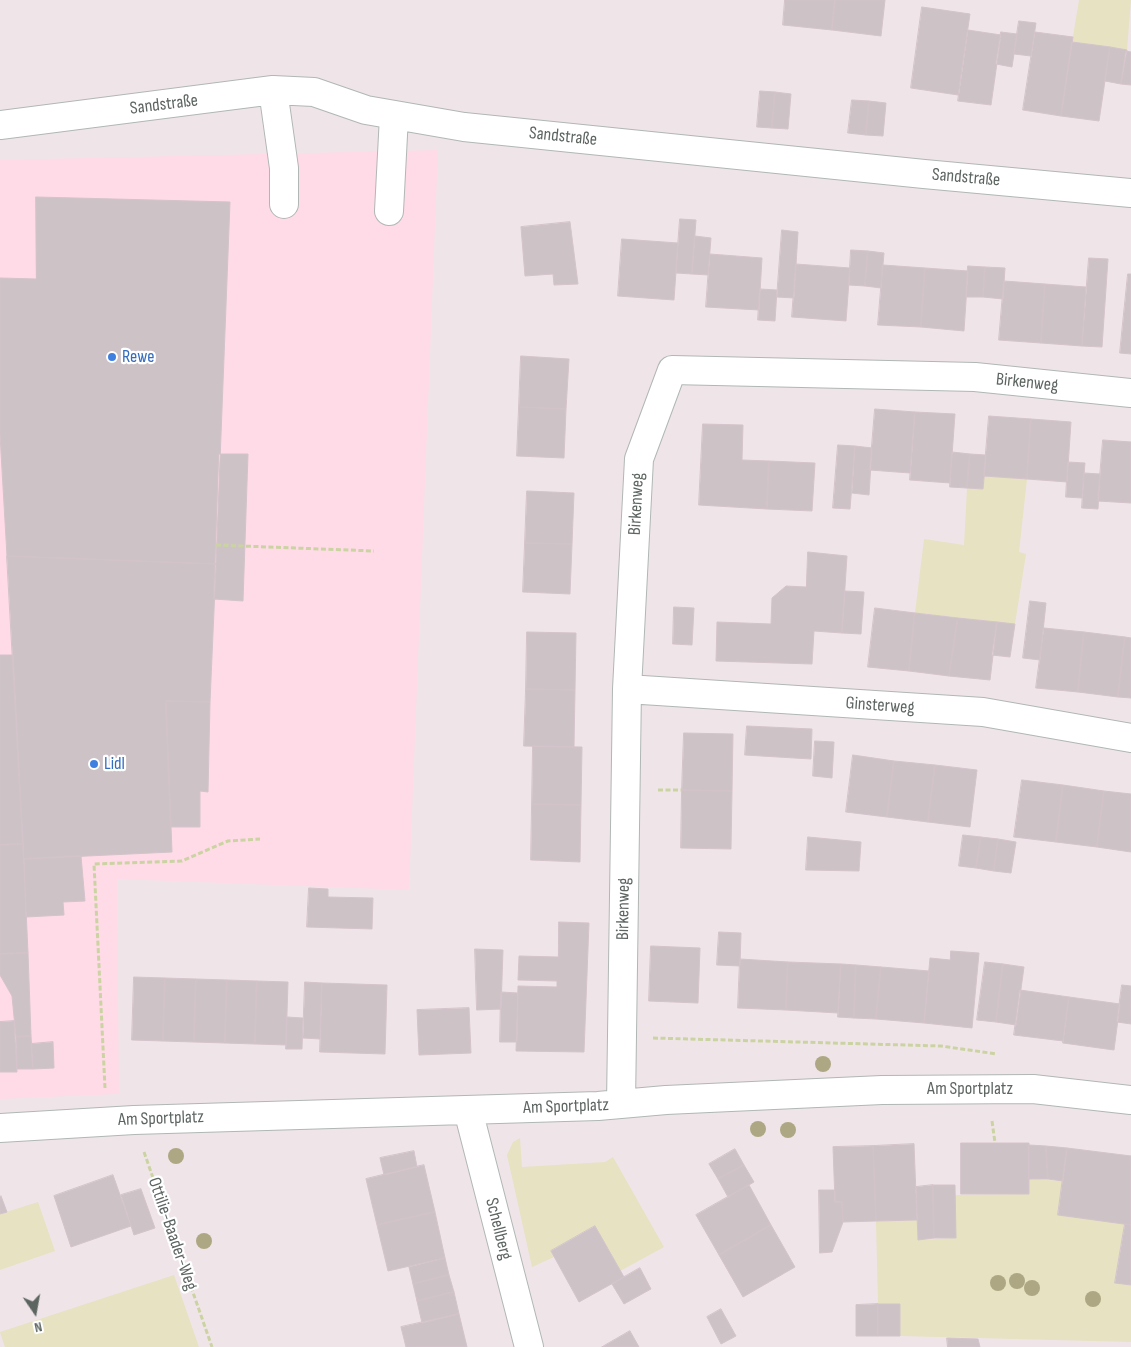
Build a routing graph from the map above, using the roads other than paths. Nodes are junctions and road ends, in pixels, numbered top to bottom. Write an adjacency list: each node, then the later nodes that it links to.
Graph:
1 (273, 90): 2 (street, Sandstraße); 3 (street, Sandstraße); 5 (street)
2 (394, 116): 4 (street, Sandstraße); 6 (street)
3 (0, 125)
4 (1131, 193)
5 (284, 204)
6 (390, 211)
7 (1131, 393): 8 (street, Birkenweg)
8 (627, 689): 9 (street, Ginsterweg); 11 (street, Birkenweg)
9 (1131, 738)
10 (1131, 1100): 11 (street, Am Sportplatz)
11 (622, 1104): 12 (street, Am Sportplatz)
12 (468, 1110): 13 (street, Am Sportplatz); 14 (street, Schellberg)
13 (0, 1128)
14 (529, 1347)

